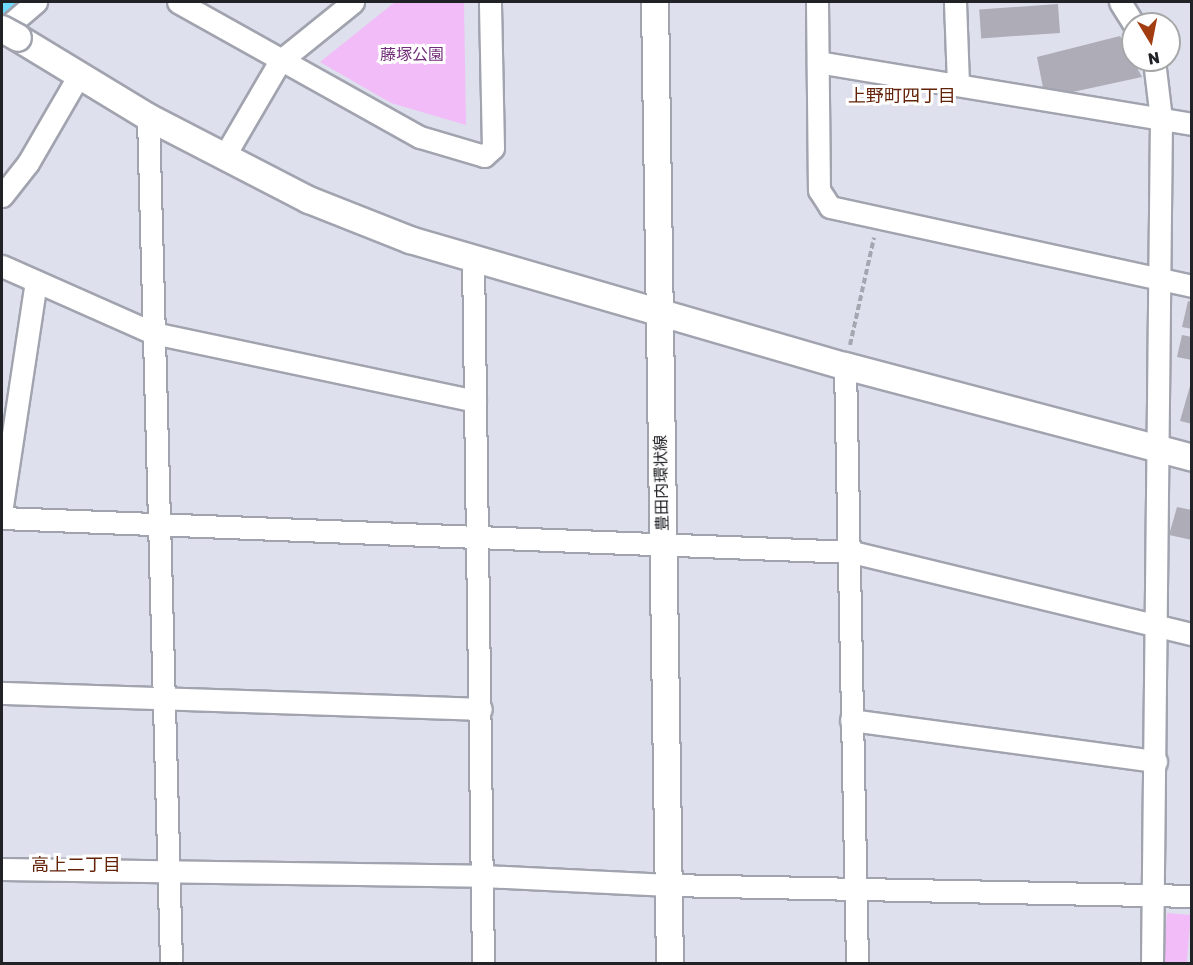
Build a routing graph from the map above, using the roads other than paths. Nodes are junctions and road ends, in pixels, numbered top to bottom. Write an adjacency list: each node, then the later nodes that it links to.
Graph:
1 (36, 2): 8 (street)
2 (178, 2): 9 (street)
3 (353, 2): 9 (street)
4 (490, 2): 9 (street)
5 (655, 2): 24 (street, 豊田内環状線)
6 (817, 2): 10 (street)
7 (955, 2): 13 (street)
8 (7, 33): 12 (street)
9 (280, 61): 17 (street)
10 (818, 62): 13 (street); 21 (street)
11 (1155, 72): 15 (street)
12 (79, 75): 14 (street); 18 (street)
13 (958, 85): 15 (street)
14 (148, 117): 17 (street); 25 (street)
15 (1161, 119): 16 (street); 21 (street)
16 (1191, 124)
17 (225, 155): 19 (street)
18 (2, 196)
19 (474, 258): 24 (street); 27 (street)
20 (2, 266): 22 (street)
21 (1161, 279): 23 (street); 28 (street)
22 (36, 282): 25 (street); 30 (street)
23 (1191, 286)
24 (658, 312): 26 (street); 34 (street, 豊田内環状線)
25 (153, 333): 27 (street); 32 (street)
26 (845, 366): 28 (street); 35 (street)
27 (475, 401): 33 (street)
28 (1158, 450): 29 (street); 36 (street)
29 (1191, 458)
30 (2, 506)
31 (2, 518): 32 (street)
32 (158, 525): 33 (street); 39 (street)
33 (478, 535): 34 (street); 40 (street)
34 (663, 542): 35 (street); 46 (street, 豊田内環状線)
35 (852, 552): 36 (street); 41 (street)
36 (1157, 624): 37 (street); 42 (street)
37 (1191, 634)
38 (2, 693): 39 (street)
39 (160, 699): 40 (street); 44 (street)
40 (481, 709): 45 (street)
41 (851, 720): 42 (street); 47 (street)
42 (1156, 761): 48 (street)
43 (2, 869): 44 (street)
44 (168, 872): 45 (street); 50 (street)
45 (483, 876): 46 (street); 51 (street)
46 (669, 885): 47 (street); 52 (street, 豊田内環状線)
47 (856, 887): 48 (street); 53 (street)
48 (1153, 894): 49 (street); 54 (street)
49 (1191, 896)
50 (171, 963)
51 (483, 963)
52 (670, 963)
53 (857, 963)
54 (1152, 963)

